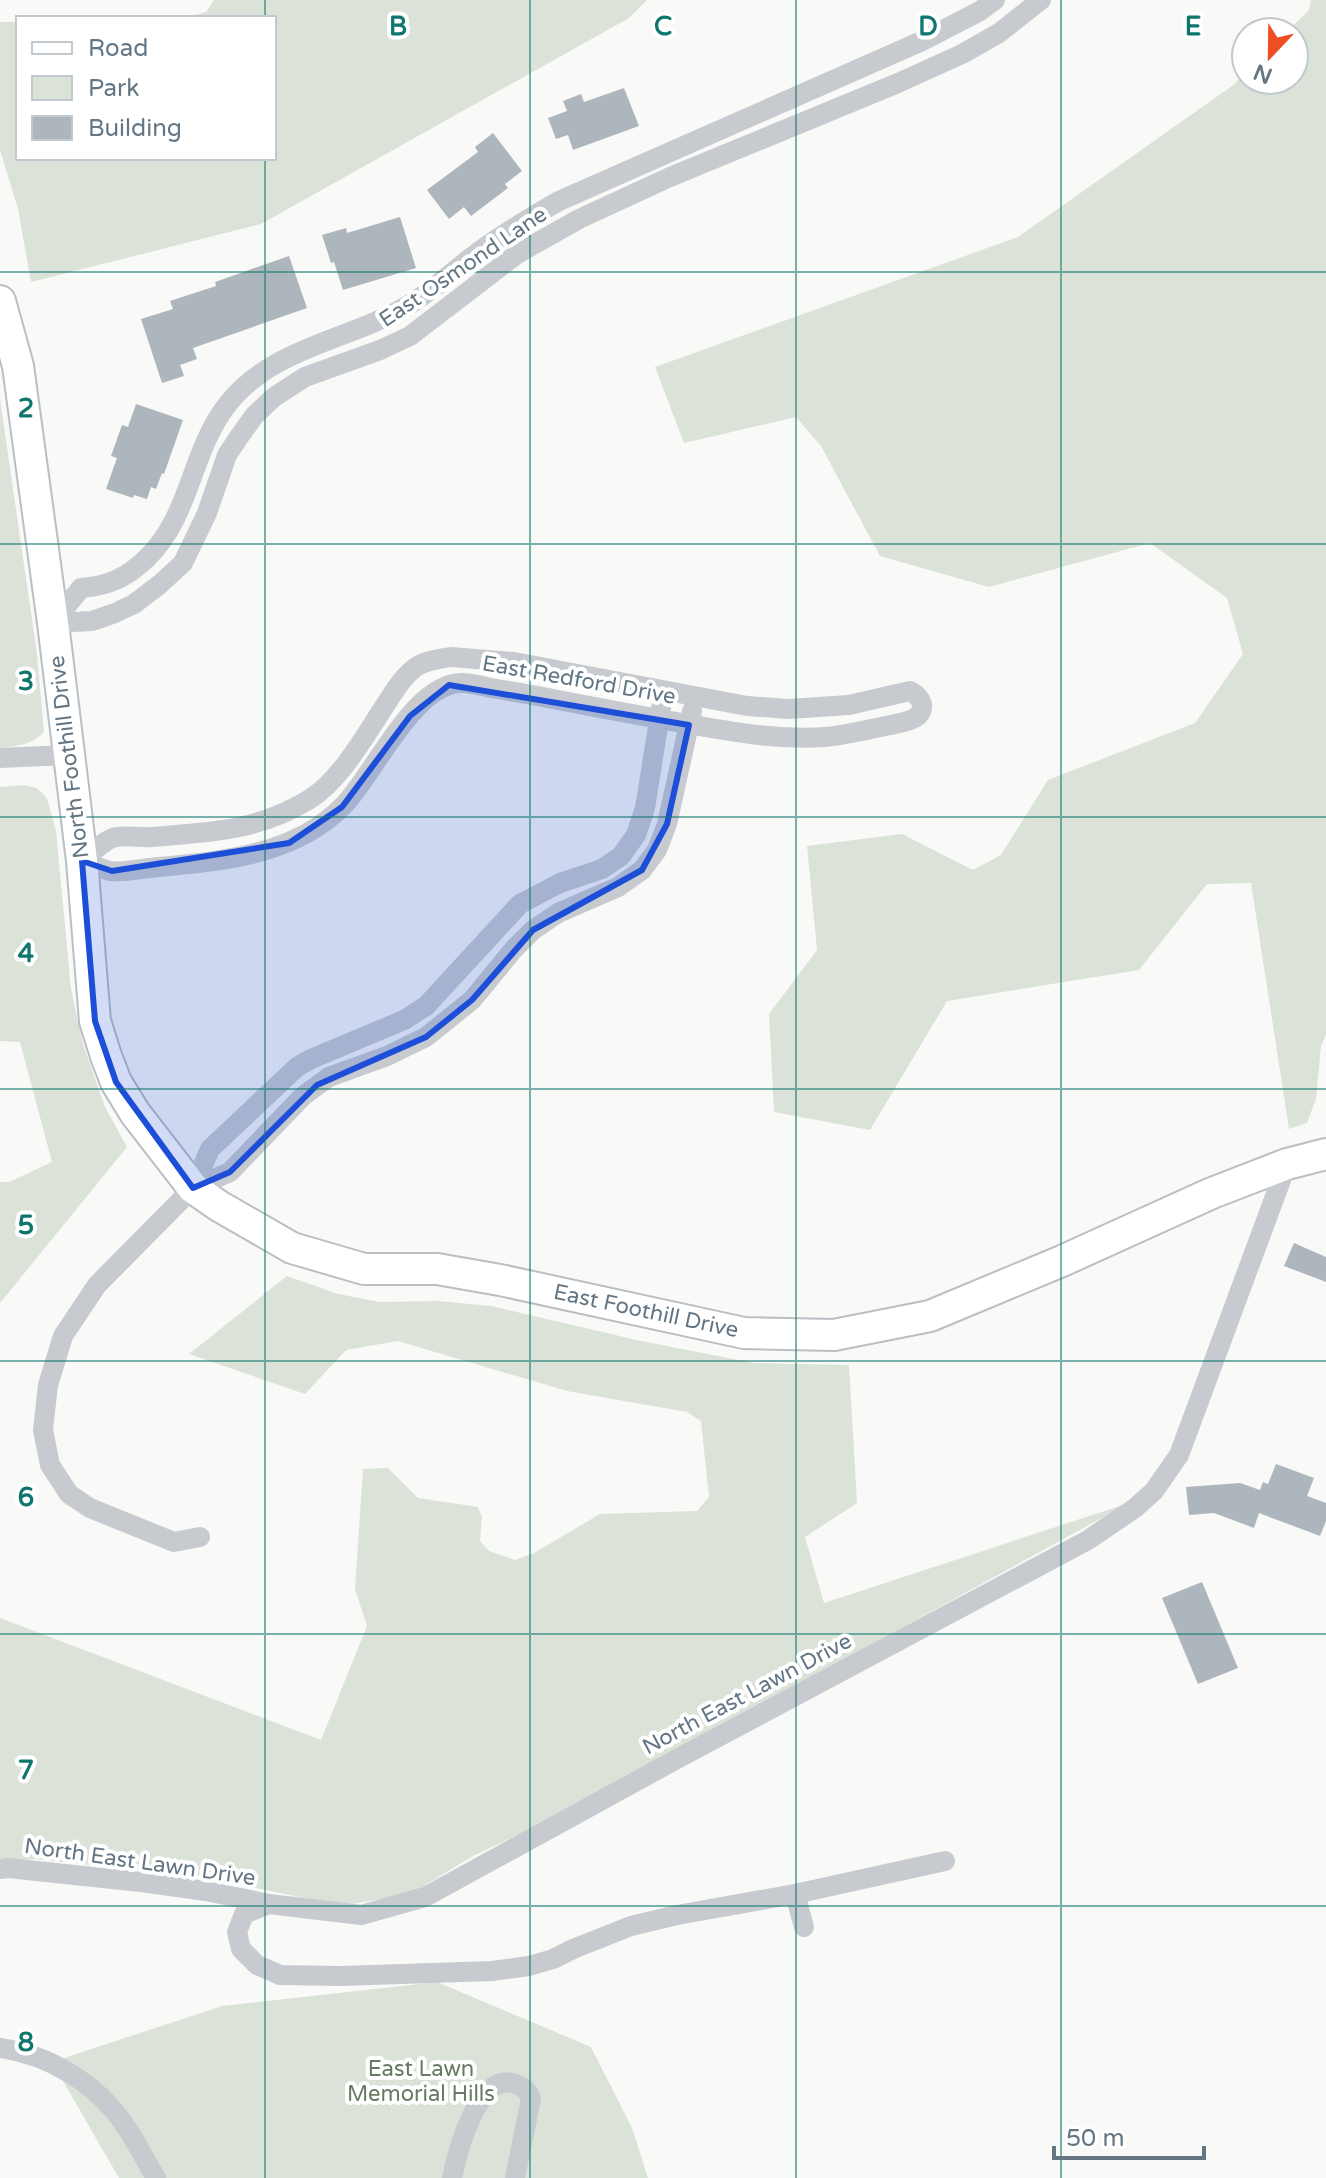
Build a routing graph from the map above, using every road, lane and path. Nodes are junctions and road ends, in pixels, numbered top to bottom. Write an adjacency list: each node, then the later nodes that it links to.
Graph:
1 (995, 0): 3 (street, East Osmond Lane)
2 (1041, 0): 5 (street, East Osmond Lane)
3 (438, 283): 5 (street); 6 (street, East Osmond Lane)
4 (0, 301): 8 (street, North Foothill Drive)
5 (453, 305): 7 (street, East Osmond Lane)
6 (127, 574): 7 (street); 8 (street, East Osmond Lane)
7 (141, 598): 8 (street, East Osmond Lane)
8 (53, 623): 13 (street, North Foothill Drive)
9 (663, 691): 10 (street, East Redford Drive); 11 (street); 15 (street, East Redford Drive)
10 (695, 697): 12 (street); 12 (street, East Redford Drive)
11 (659, 719): 12 (street, East Redford Drive); 15 (street, East Redford Drive); 18 (street)
12 (689, 725): 18 (street)
13 (67, 755): 14 (street); 15 (street, North Foothill Drive)
14 (0, 758)
15 (82, 861): 18 (street, North Foothill Drive)
16 (1326, 1154): 17 (street, East Foothill Drive)
17 (1287, 1164): 18 (street, East Foothill Drive); 23 (street, North East Lawn Drive)
18 (193, 1188): 19 (street)
19 (200, 1537)
20 (945, 1861): 22 (street)
21 (0, 1869): 23 (street, North East Lawn Drive)
22 (795, 1894): 23 (street); 24 (street)
23 (269, 1904)
24 (804, 1927)
25 (0, 2048): 26 (street)
26 (156, 2178)
27 (452, 2178): 28 (street)
28 (515, 2178)

